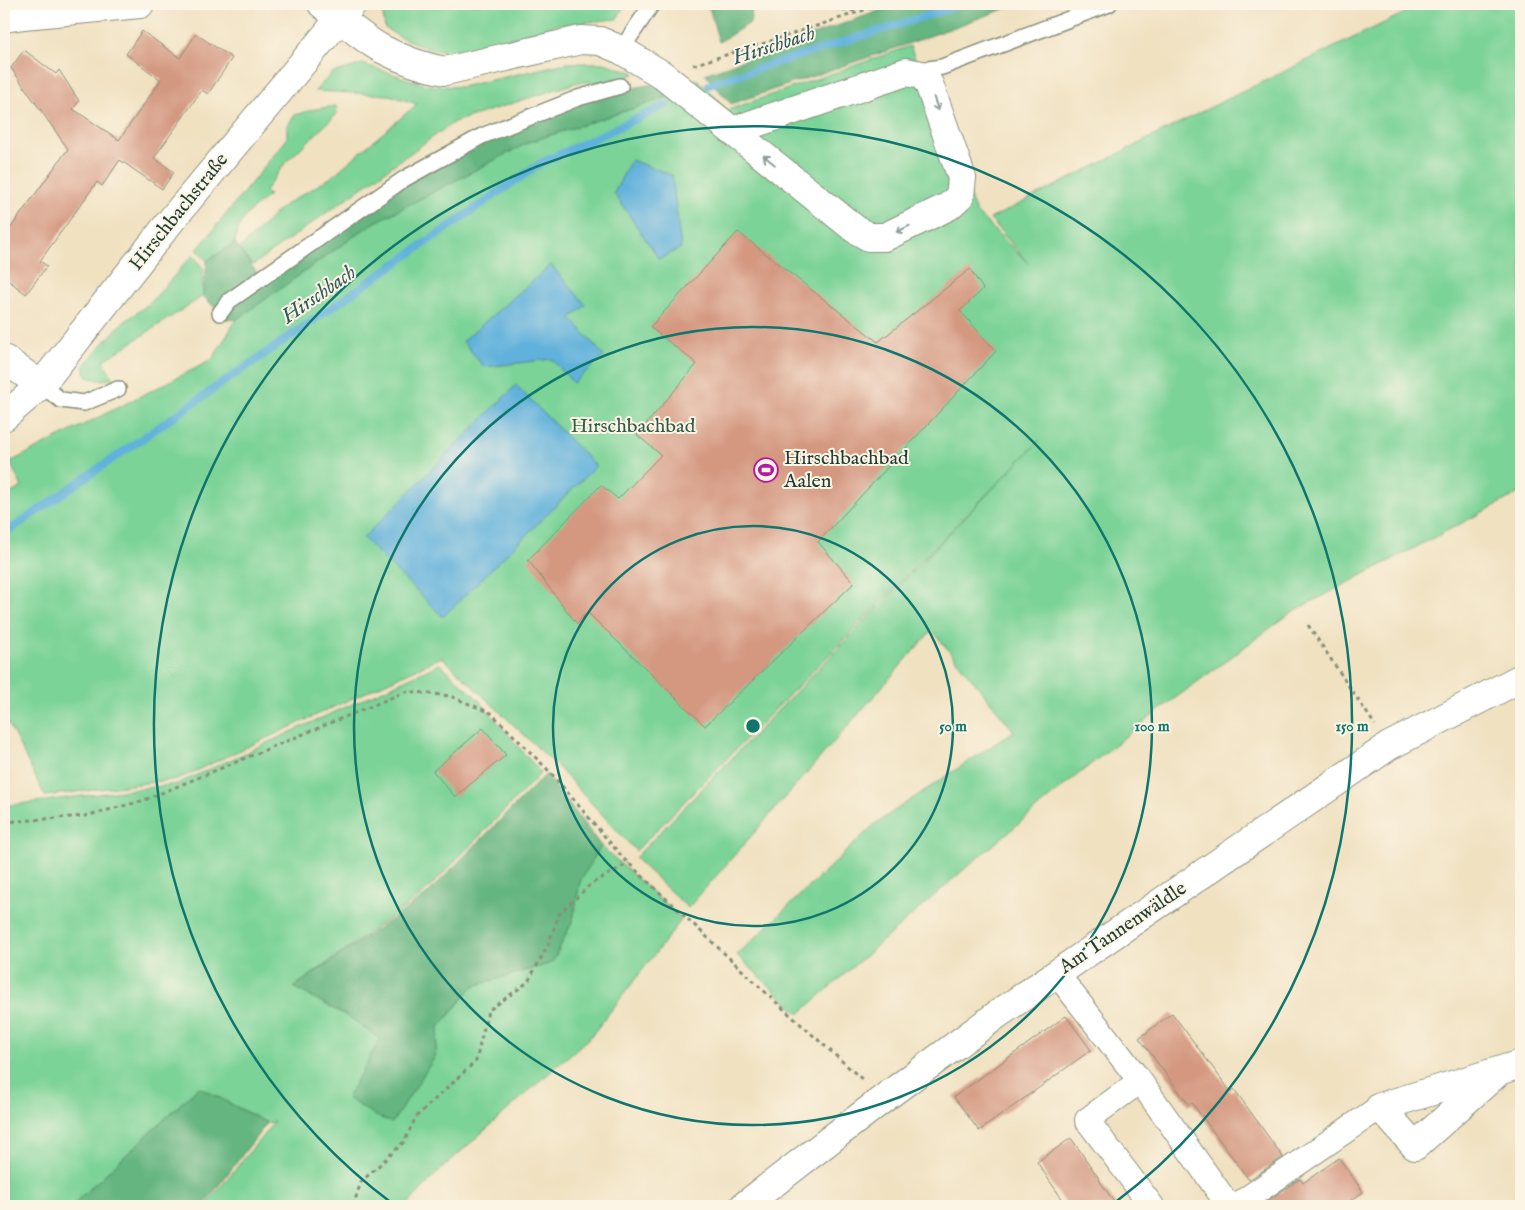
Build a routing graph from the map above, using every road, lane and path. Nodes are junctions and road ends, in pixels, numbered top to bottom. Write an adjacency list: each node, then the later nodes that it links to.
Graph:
1 (140, 4): 8 (street)
2 (652, 4): 9 (lane)
3 (828, 4): 7 (path)
4 (883, 4): 7 (path)
5 (1109, 4): 10 (lane)
6 (338, 9): 9 (street); 16 (street, Hirschbachstraße)
7 (859, 11): 11 (path)
8 (4, 18)
9 (621, 50): 11 (street)
10 (906, 72): 13 (street); 13 (street, one-way to 13)
11 (661, 74): 13 (street)
12 (620, 86): 14 (lane)
13 (732, 131)
14 (220, 313)
15 (4, 359): 16 (street)
16 (40, 385): 17 (lane); 18 (street, Hirschbachstraße)
17 (118, 389)
18 (4, 417)
19 (1308, 625): 21 (path)
20 (1521, 678): 21 (street, Am Tannenwäldle)
21 (1389, 746): 24 (street, Am Tannenwäldle)
22 (4, 822): 23 (path)
23 (629, 864): 27 (path); 29 (path)
24 (1056, 974): 26 (street); 27 (street, Am Tannenwäldle)
25 (1510, 1068): 28 (street); 28 (street)
26 (1140, 1081): 31 (street); 32 (street)
27 (883, 1099): 30 (street, Am Tannenwäldle)
28 (1380, 1107): 33 (street)
29 (353, 1206)
30 (744, 1206)
31 (1152, 1206)
32 (1229, 1206)
33 (1236, 1206)

